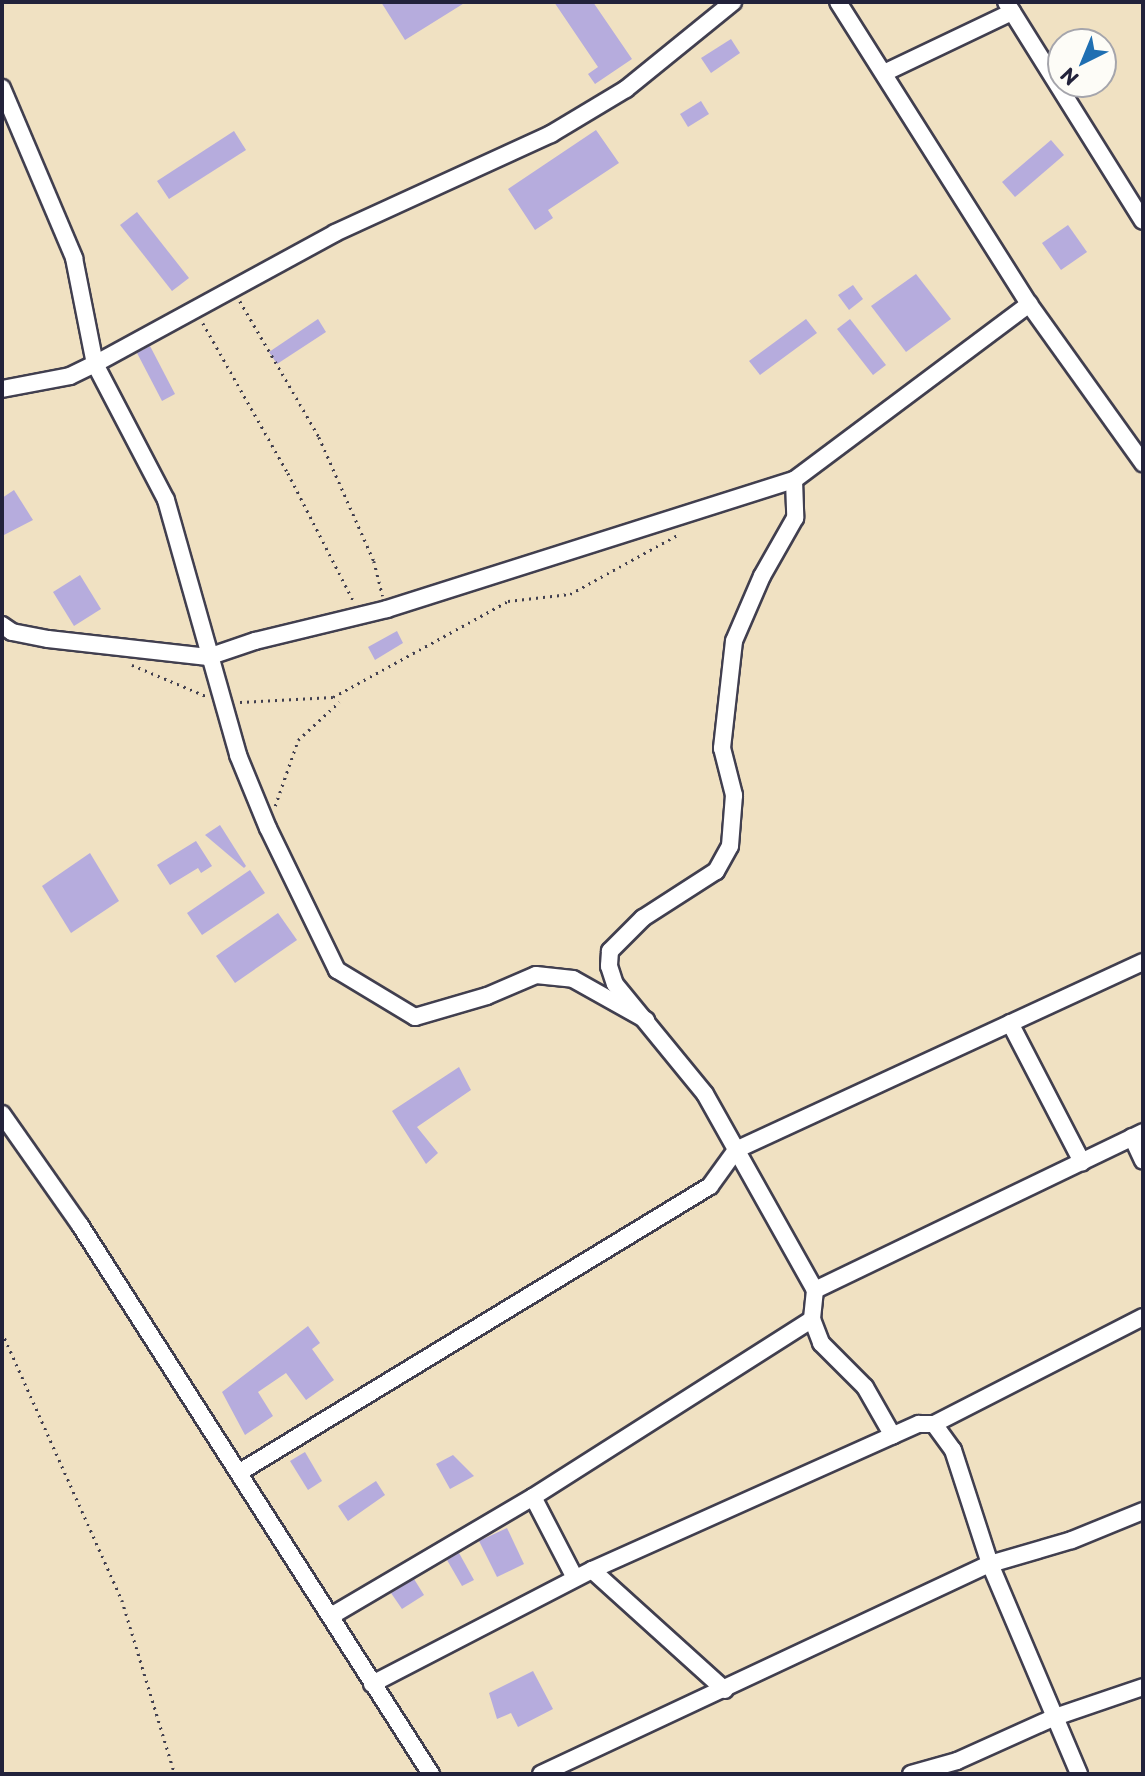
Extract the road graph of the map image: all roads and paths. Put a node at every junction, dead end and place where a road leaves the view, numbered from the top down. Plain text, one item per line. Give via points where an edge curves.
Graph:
1 (733, 2) edge
2 (838, 2) edge
3 (1009, 7) edge
4 (884, 73) junction
5 (2, 88) edge
6 (1143, 221) edge
7 (232, 288) junction
8 (1029, 304) junction
9 (195, 309) junction
10 (95, 364) junction
11 (2, 389) edge
12 (1143, 463) edge
13 (793, 480) junction
14 (679, 533) dead end
15 (387, 609) junction
16 (361, 615) junction
17 (2, 625) edge
18 (208, 657) junction
19 (127, 662) dead end
20 (222, 702) junction
21 (339, 702) dead end
22 (268, 828) junction
23 (1143, 962) edge
24 (646, 1020) junction
25 (1010, 1023) junction
26 (2, 1114) edge
27 (1138, 1135) edge
28 (736, 1150) junction
29 (1143, 1161) edge
30 (1082, 1162) junction
31 (816, 1290) junction
32 (1143, 1317) edge
33 (812, 1319) junction
34 (2, 1332) edge
35 (934, 1424) junction
36 (893, 1436) junction
37 (240, 1472) junction
38 (533, 1497) junction
39 (1143, 1511) edge
40 (990, 1564) junction
41 (592, 1570) junction
42 (575, 1578) junction
43 (331, 1616) junction
44 (372, 1684) junction
45 (1143, 1687) edge
46 (725, 1690) junction
47 (1055, 1717) junction
48 (175, 1774) edge
49 (430, 1774) edge
50 (541, 1774) edge
51 (911, 1774) edge
52 (1079, 1774) edge

1 - 7 street via 626,89 551,134 335,233
2 - 4 street
3 - 4 street
3 - 6 street
4 - 8 street
5 - 10 street via 74,258
7 - 9 street
7 - 15 path via 319,437 374,561
8 - 12 street
8 - 13 street
9 - 10 street
9 - 16 path via 288,473
10 - 11 street via 70,376
10 - 18 street via 166,500
13 - 15 street
13 - 24 street via 795,518 762,576 734,642 722,748 734,796 730,846 716,871 643,918 610,951 615,984
14 - 20 path via 570,594 508,601 333,697
15 - 16 street
16 - 18 street
17 - 18 street via 12,632 48,639
18 - 20 street
19 - 20 path via 157,679
20 - 22 street
21 - 22 path via 298,740
22 - 24 street via 337,970 415,1017 487,996 536,975 573,979
23 - 25 street
24 - 28 street via 705,1094
25 - 28 street
25 - 30 street
26 - 37 street via 80,1225
27 - 29 street
27 - 30 street
28 - 31 street
28 - 37 street via 709,1186
30 - 31 street
31 - 33 street
32 - 35 street
33 - 36 street via 821,1343 865,1387
33 - 38 street
34 - 48 path via 122,1600
35 - 36 street via 919,1424
35 - 40 street via 953,1450
36 - 41 street
37 - 43 street
38 - 42 street
38 - 43 street
39 - 40 street via 1072,1540
40 - 46 street via 805,1648
40 - 47 street
41 - 42 street
41 - 46 street
42 - 44 street
43 - 44 street
44 - 49 street
45 - 47 street
46 - 50 street
47 - 51 street via 995,1747
47 - 52 street

